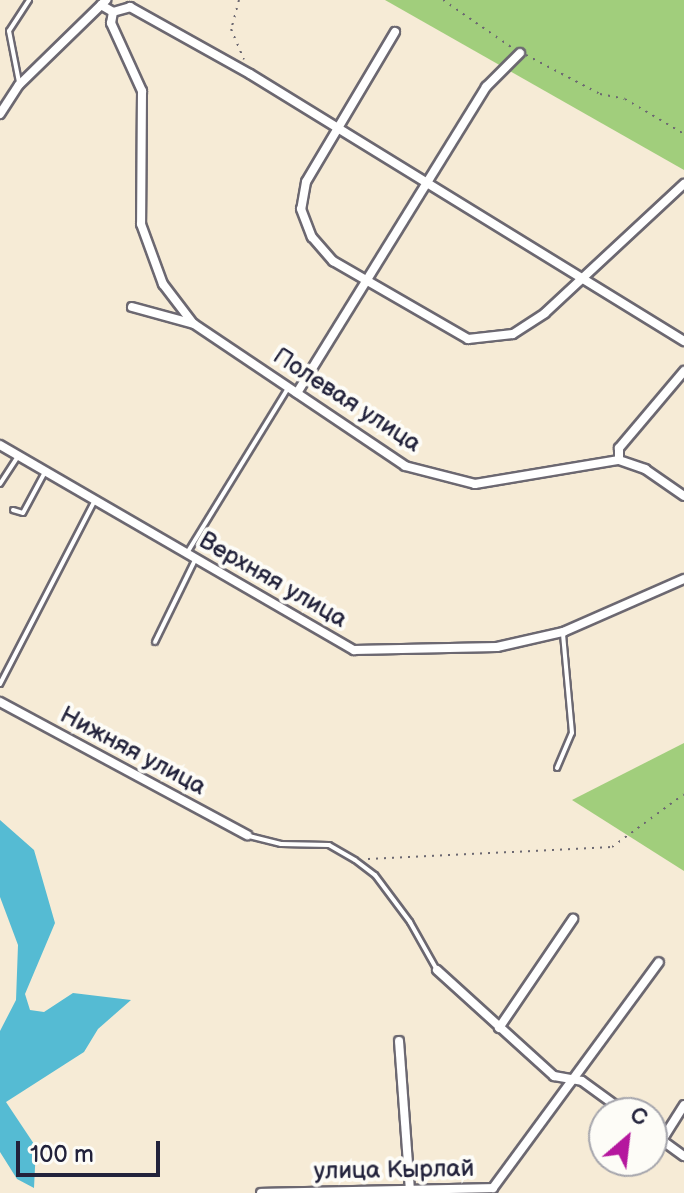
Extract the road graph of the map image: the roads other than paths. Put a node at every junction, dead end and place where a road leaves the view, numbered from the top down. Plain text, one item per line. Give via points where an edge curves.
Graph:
1 (29, 0) edge
2 (99, 4) edge
3 (113, 12) junction
4 (395, 32) dead end
5 (520, 53) road end
6 (19, 85) junction
7 (0, 114) edge
8 (335, 130) junction
9 (426, 179) junction
10 (684, 184) edge
11 (582, 279) junction
12 (363, 281) junction
13 (132, 307) dead end
14 (194, 324) junction
15 (684, 341) edge
16 (684, 371) edge
17 (288, 387) junction
18 (297, 393) junction
19 (0, 445) edge
20 (18, 455) junction
21 (619, 460) junction
22 (45, 471) junction
23 (0, 484) edge
24 (684, 496) edge
25 (95, 500) junction
26 (13, 510) dead end
27 (187, 553) junction
28 (196, 558) junction
29 (684, 579) edge
30 (563, 632) junction
31 (155, 642) dead end
32 (0, 684) edge
33 (0, 702) edge
34 (557, 768) dead end
35 (247, 835) joint
36 (573, 919) dead end
37 (659, 962) dead end
38 (437, 970) joint
39 (499, 1028) junction
40 (399, 1041) dead end
41 (570, 1083) junction
42 (604, 1097) edge
43 (684, 1105) edge
44 (668, 1130) edge
45 (410, 1191) edge
46 (261, 1193) edge

1 - 6 lane via 9,31
2 - 3 street
2 - 6 street
3 - 8 street via 130,7 250,74
3 - 14 street via 111,23 142,91 141,224 163,284
4 - 8 street
5 - 9 street via 486,87
6 - 7 street
8 - 9 street
8 - 12 street via 306,182 301,209 312,237 333,261
9 - 11 street
9 - 12 street
10 - 11 street
11 - 12 street via 545,313 513,334 489,341 468,339
11 - 15 street
12 - 18 street
13 - 14 street, Полевая улица
14 - 17 street, Полевая улица
16 - 21 street via 619,448
17 - 18 street, Полевая улица
17 - 27 lane
18 - 21 street, Полевая улица via 405,466 475,484
19 - 20 street, Верхняя улица
20 - 22 street, Верхняя улица
20 - 23 lane
21 - 24 street via 645,469
22 - 25 street, Верхняя улица
22 - 26 lane via 23,513
25 - 27 street, Верхняя улица
25 - 32 lane
27 - 28 street, Верхняя улица
28 - 30 street, Верхняя улица via 354,650 497,647
28 - 31 lane
29 - 30 street, Верхняя улица
30 - 34 lane via 572,733
33 - 35 street, Нижняя улица
35 - 38 lane via 281,844 329,845 355,860 375,875
36 - 39 street
37 - 41 street
38 - 39 street
39 - 41 street via 554,1076
40 - 45 street
41 - 42 street via 582,1081
41 - 45 street, улица Кырлай via 493,1188
43 - 44 street
45 - 46 street, улица Кырлай

